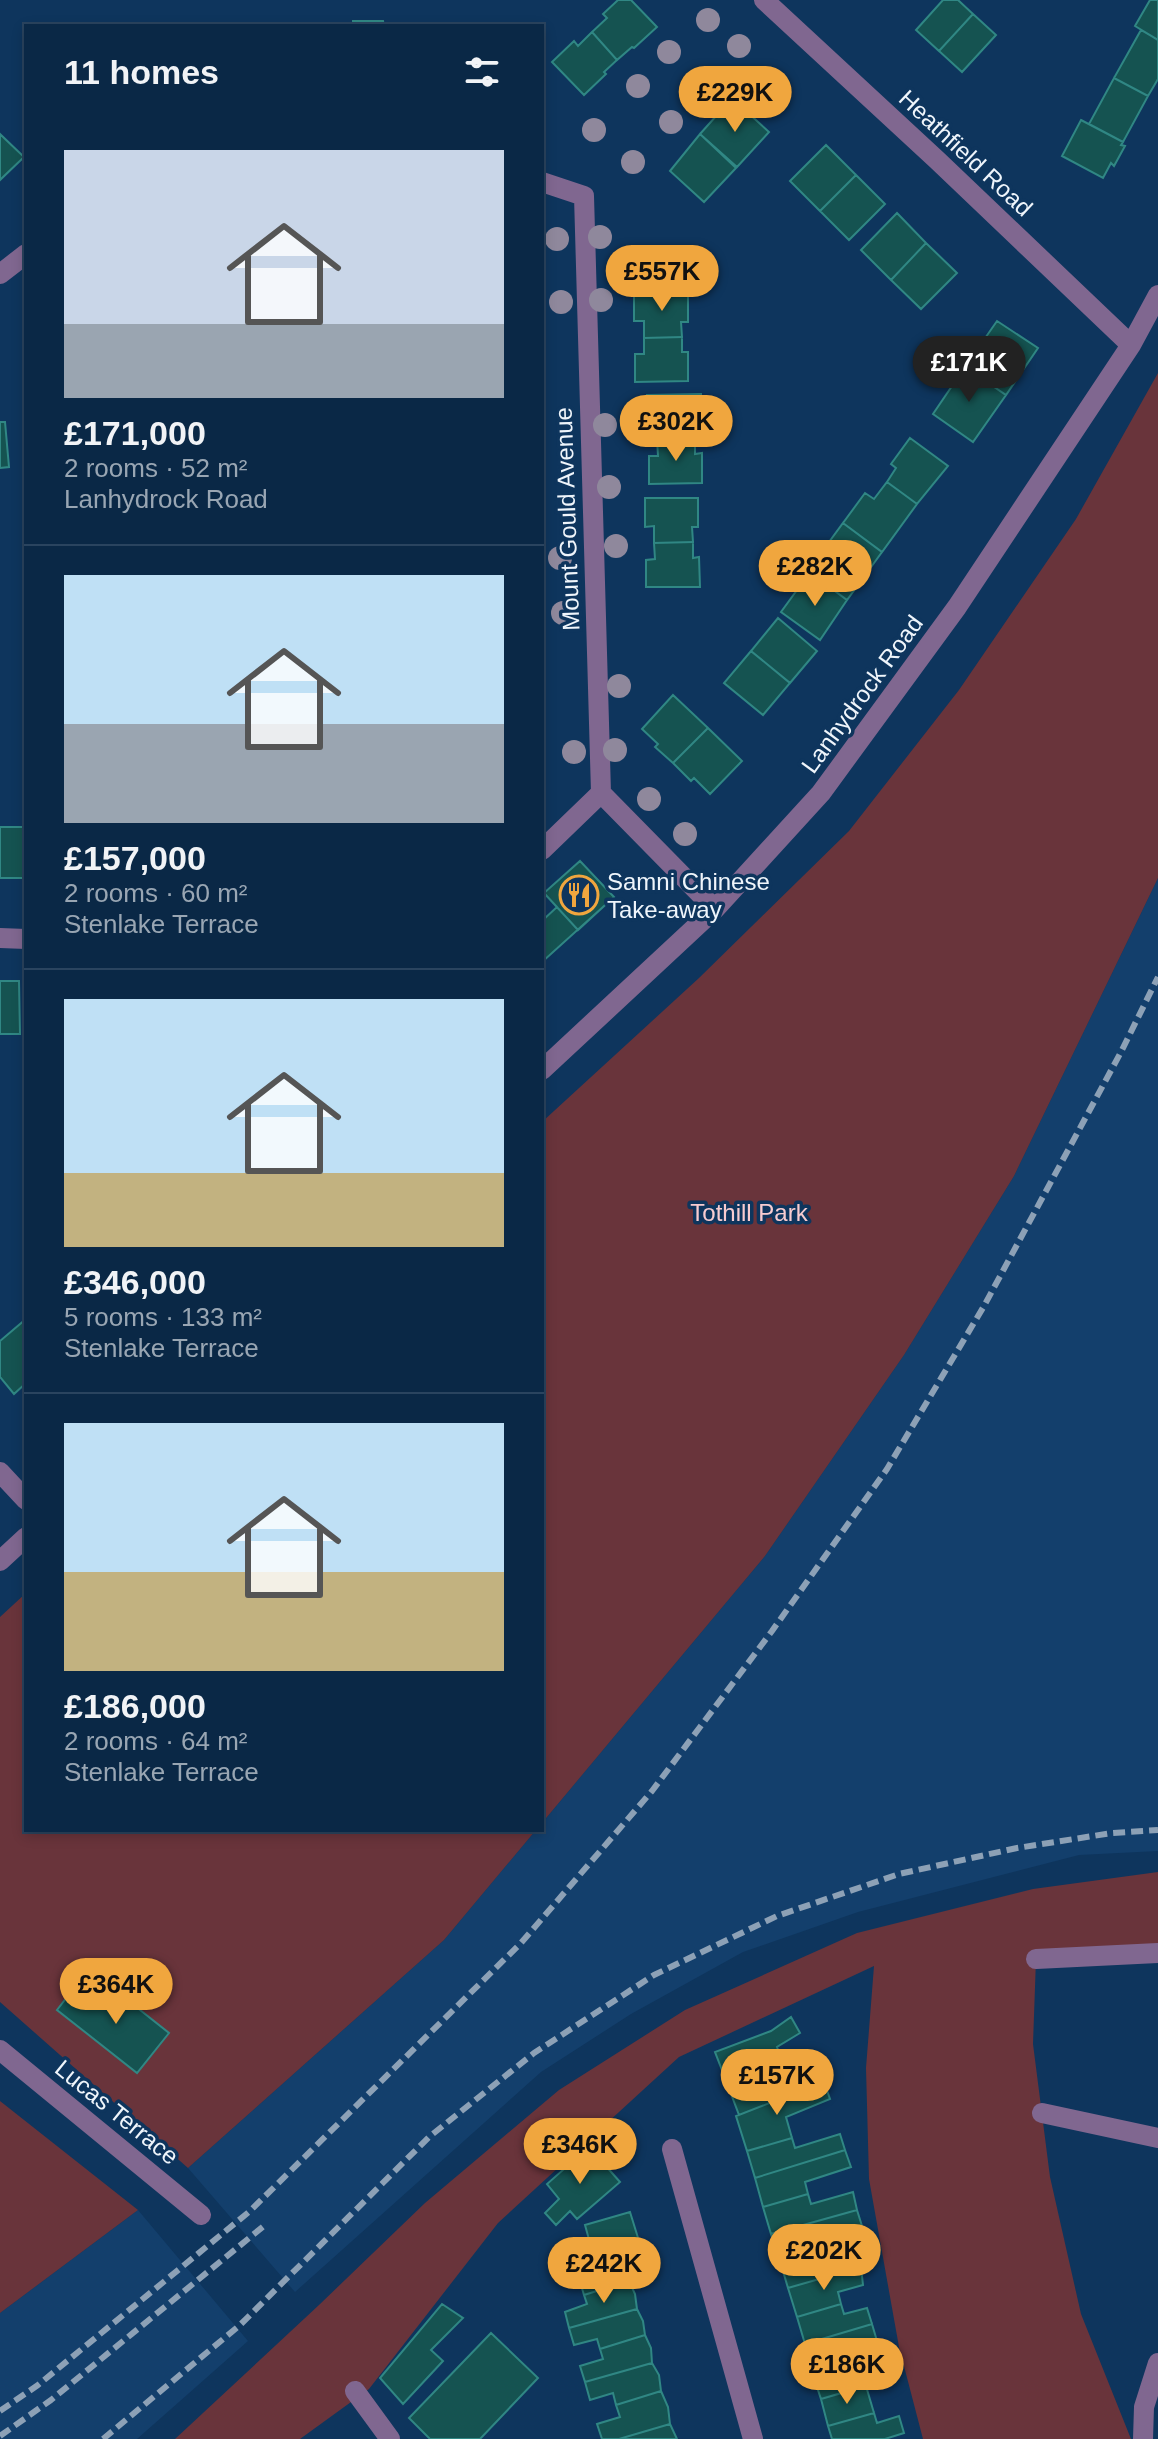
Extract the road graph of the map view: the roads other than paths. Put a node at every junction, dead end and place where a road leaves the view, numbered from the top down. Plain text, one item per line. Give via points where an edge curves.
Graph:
1 (764, 0) edge
2 (544, 183) edge
3 (24, 256) edge
4 (0, 274) edge
5 (1158, 295) edge
6 (1131, 345) junction
7 (601, 793) junction
8 (544, 848) edge
9 (715, 909) junction
10 (0, 938) edge
11 (24, 939) edge
12 (544, 1068) edge
13 (0, 1472) edge
14 (24, 1498) edge
15 (24, 1539) edge
16 (0, 1561) edge
17 (1158, 1953) edge
18 (1036, 1959) dead end
19 (0, 2050) edge
20 (1042, 2113) dead end
21 (1158, 2138) edge
22 (672, 2149) dead end
23 (201, 2215) dead end
24 (1158, 2363) edge
25 (355, 2391) dead end
26 (390, 2439) edge
27 (753, 2439) edge
28 (1143, 2439) edge

1 - 6 street, Heathfield Road
2 - 7 street, Mount Gould Avenue via 584,196
3 - 4 street
5 - 6 street, Lanhydrock Road
6 - 9 street, Lanhydrock Road via 957,607 821,793
7 - 8 street
7 - 9 street
9 - 12 street, Lanhydrock Road
10 - 11 street
13 - 14 street
15 - 16 street
17 - 18 street
19 - 23 street, Lucas Terrace
20 - 21 street
22 - 27 street
24 - 28 street via 1144,2407
25 - 26 street

